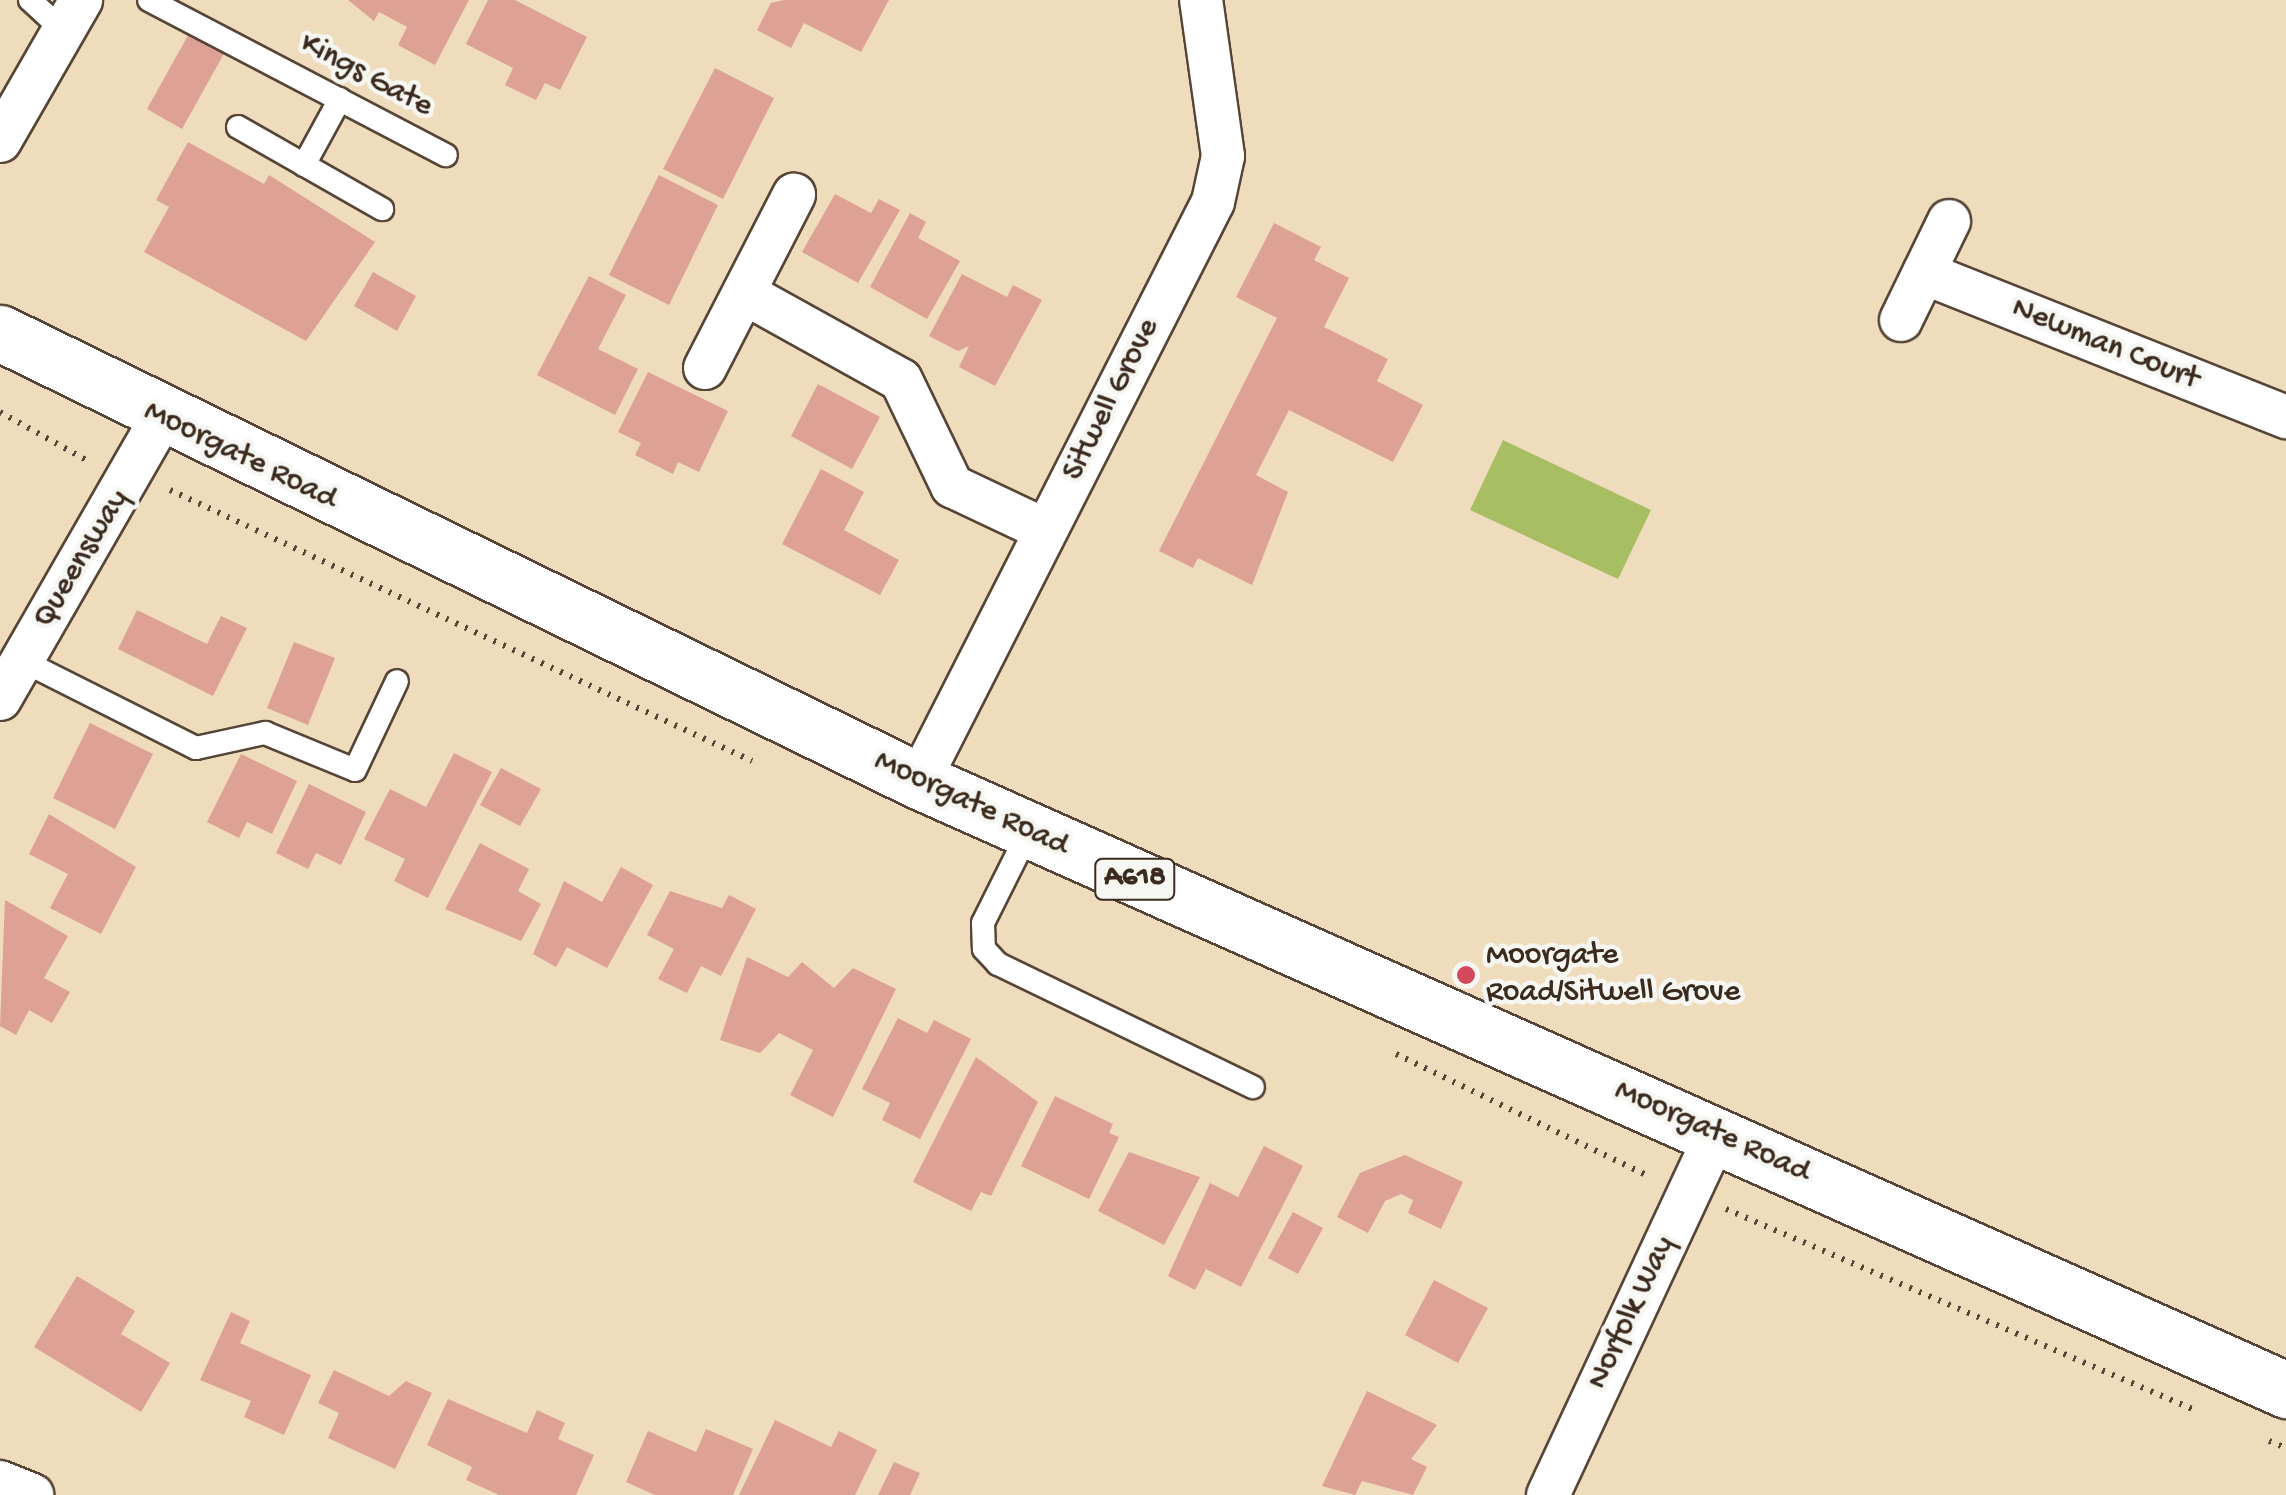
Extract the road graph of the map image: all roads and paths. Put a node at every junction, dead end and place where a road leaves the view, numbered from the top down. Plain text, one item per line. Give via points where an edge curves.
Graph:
1 (30, 0) edge
2 (150, 0) edge
3 (1202, 0) edge
4 (72, 16) edge
5 (340, 100) junction
6 (238, 127) dead end
7 (0, 141) edge
8 (446, 155) dead end
9 (304, 165) junction
10 (794, 195) dead end
11 (382, 209) dead end
12 (1949, 221) dead end
13 (1924, 273) junction
14 (744, 292) junction
15 (1901, 320) dead end
16 (0, 334) edge
17 (705, 368) dead end
18 (2286, 416) edge
19 (160, 419) junction
20 (1044, 530) junction
21 (22, 660) junction
22 (398, 681) dead end
23 (0, 699) edge
24 (919, 781) junction
25 (1029, 831) junction
26 (1253, 1087) dead end
27 (1717, 1132) junction
28 (2286, 1390) edge
29 (0, 1482) edge
30 (32, 1495) edge
31 (1548, 1495) edge

1 - 4 lane
2 - 5 lane, Kings Gate
3 - 20 street, Sitwell Grove via 1223,156 1213,202
4 - 7 street
5 - 8 lane, Kings Gate
5 - 9 lane
6 - 9 lane
9 - 11 lane
10 - 14 street
12 - 13 street
13 - 15 street
13 - 18 street, Newman Court
14 - 17 street
14 - 20 street via 902,380 952,486
16 - 19 main road, Moorgate Road / A618
19 - 21 street, Queensway
19 - 24 main road, Moorgate Road / A618
20 - 24 street, Sitwell Grove
21 - 22 lane via 196,748 265,733 355,770
21 - 23 street, Queensway
24 - 25 main road, Moorgate Road / A618
25 - 26 lane via 983,923 984,949 998,964
25 - 27 main road, Moorgate Road / A618
27 - 28 main road, Moorgate Road / A618
27 - 31 street, Norfolk Way
29 - 30 street

